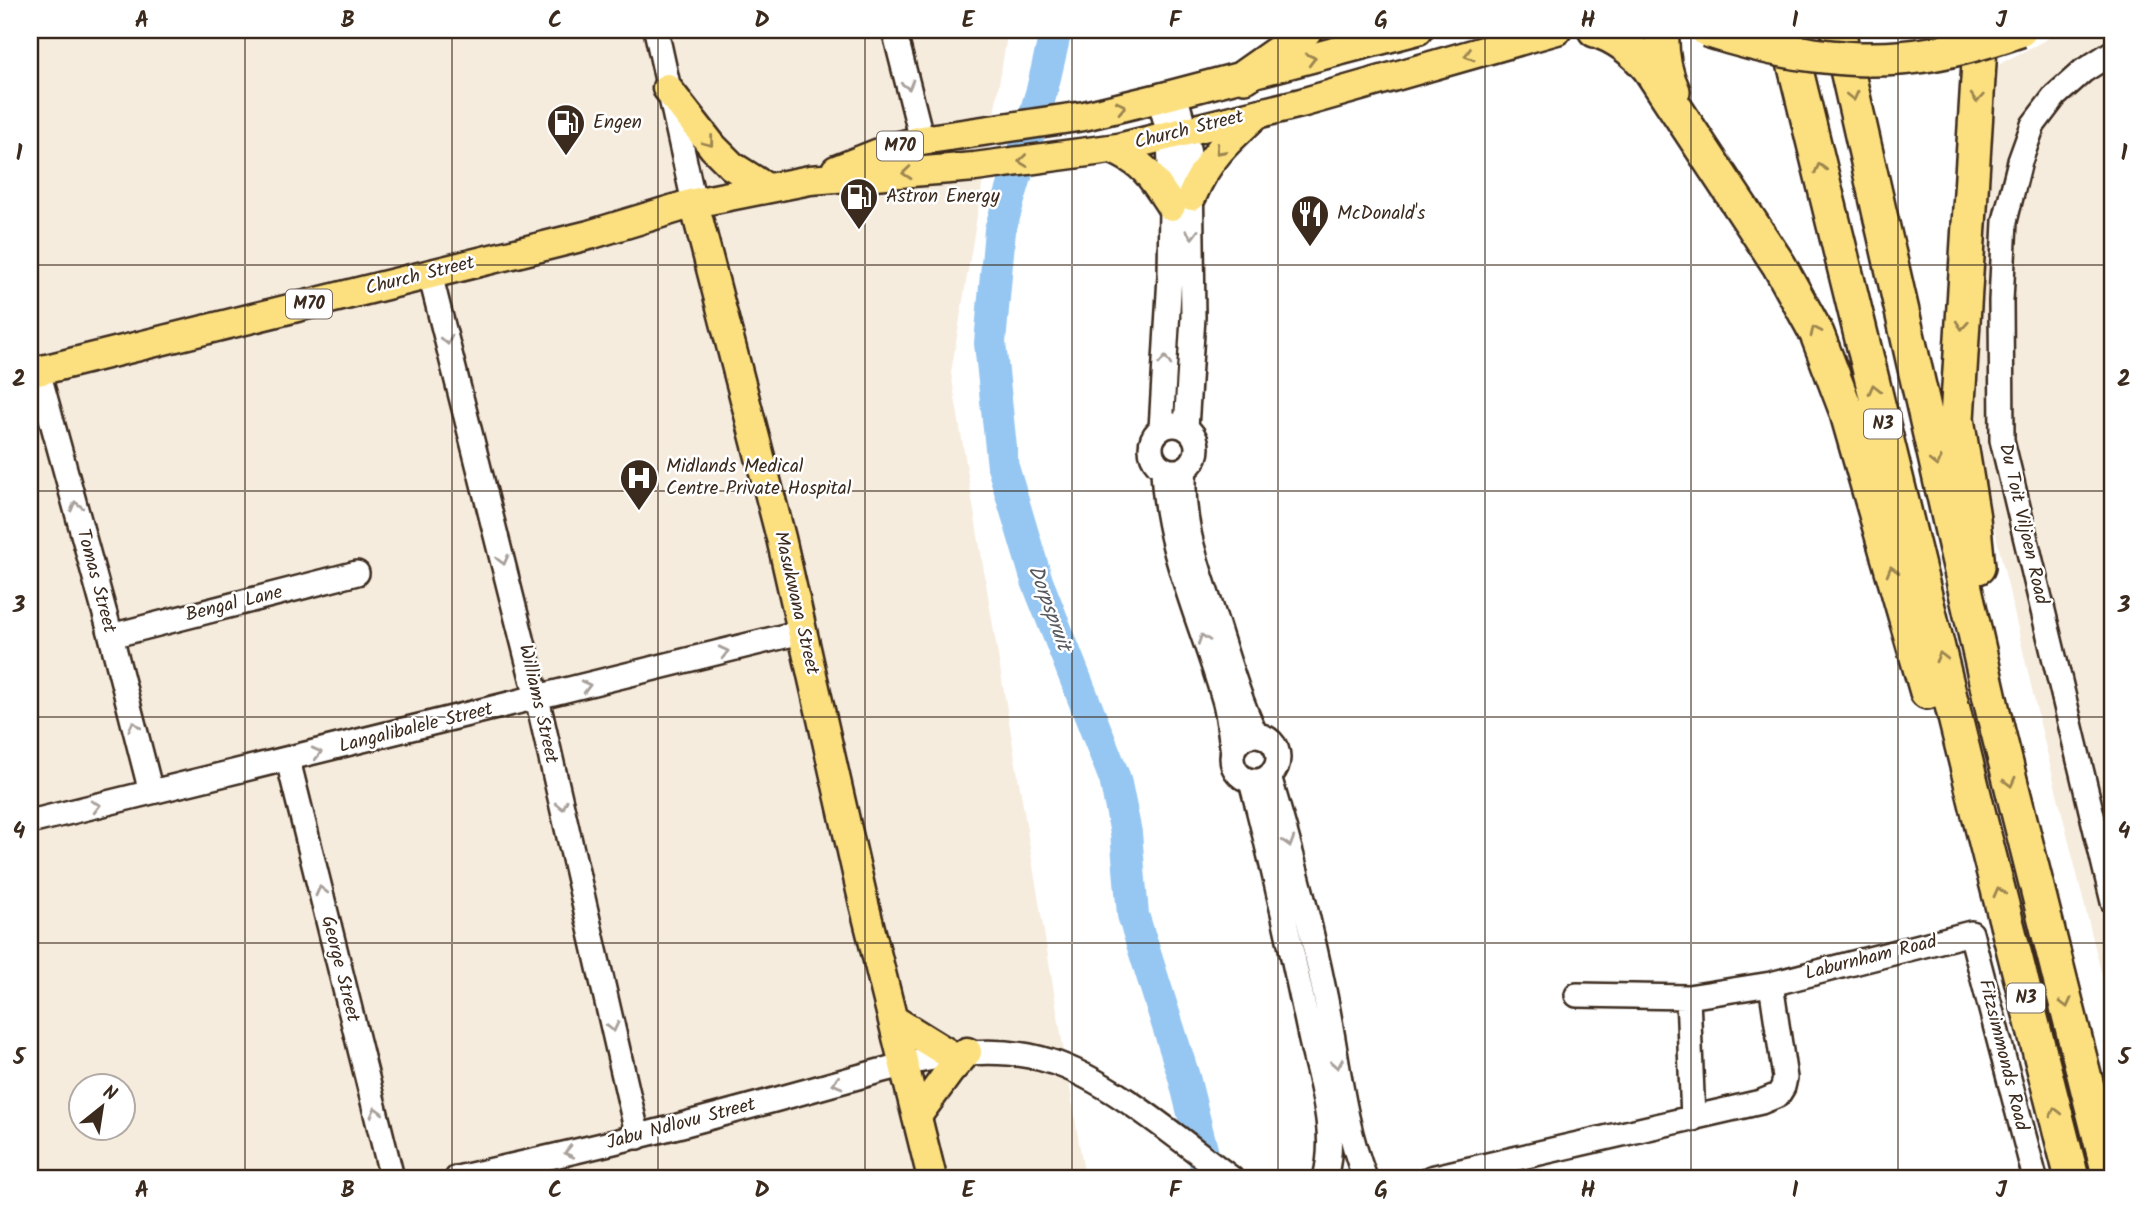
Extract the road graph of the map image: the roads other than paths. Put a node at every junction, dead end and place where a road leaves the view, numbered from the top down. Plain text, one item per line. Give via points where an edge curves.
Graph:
1 (656, 30) edge
2 (894, 30) edge
3 (1305, 30) edge
4 (1418, 30) edge
5 (1558, 30) edge
6 (1595, 30) edge
7 (1662, 30) edge
8 (1707, 30) edge
9 (1786, 30) edge
10 (1838, 30) edge
11 (1981, 30) edge
12 (2020, 30) edge
13 (2113, 52) edge
14 (1245, 76) junction
15 (667, 88) junction
16 (1167, 96) junction
17 (1259, 113) junction
18 (1177, 132) junction
19 (1690, 132) junction
20 (922, 140) junction
21 (1112, 149) junction
22 (810, 180) junction
23 (767, 188) junction
24 (1181, 201) junction
25 (694, 204) junction
26 (430, 274) junction
27 (34, 372) edge
28 (1186, 428) junction
29 (1161, 429) junction
30 (1174, 468) junction
31 (357, 573) dead end
32 (801, 632) junction
33 (111, 636) junction
34 (537, 698) junction
35 (1994, 716) junction
36 (1256, 735) junction
37 (1233, 752) junction
38 (288, 760) junction
39 (1260, 779) junction
40 (151, 792) junction
41 (1980, 819) junction
42 (30, 822) edge
43 (2113, 902) edge
44 (1971, 933) joint
45 (1771, 984) junction
46 (1577, 995) dead end
47 (1688, 997) junction
48 (894, 1020) junction
49 (958, 1053) junction
50 (903, 1065) junction
51 (918, 1116) junction
52 (1693, 1119) junction
53 (638, 1136) junction
54 (392, 1178) edge
55 (457, 1178) edge
56 (932, 1178) edge
57 (1231, 1178) edge
58 (1325, 1178) edge
59 (1337, 1178) edge
60 (1357, 1178) edge
61 (1365, 1178) edge
62 (1431, 1178) edge
63 (2035, 1178) edge
64 (2072, 1178) edge
65 (2110, 1178) edge

1 - 15 street, Masukwana Street
2 -> 20 street
3 - 14 highway
14 -> 4 main road, Church Street / M70
5 -> 17 main road, Church Street / M70
6 - 19 highway via 1638,55
7 - 19 highway via 1668,81
8 - 12 highway, bridge via 1807,54 1891,59 1931,54
41 -> 9 highway, N3
10 -> 35 highway, N3
11 -> 35 highway via 1956,418 1973,518
13 - 43 street, Du Toit Viljoen Road via 2055,96 2033,125 2020,161 2005,221 2001,391 2002,440
14 - 16 main road, Church Street / M70
15 -> 23 main road via 713,147 732,166
15 - 25 street, Masukwana Street
16 - 18 street
20 -> 16 main road, Church Street / M70 via 1084,116
17 - 18 main road, Church Street / M70
17 -> 24 main road via 1212,157
18 - 21 main road, Church Street / M70
18 - 24 street
41 -> 19 highway via 1939,734 1846,410 1817,334 1779,265
20 - 22 main road, Church Street / M70
21 -> 22 main road, Church Street / M70 via 975,167
21 - 24 main road via 1144,167
22 - 23 main road, Church Street / M70
23 - 25 main road, Church Street / M70
24 -> 28 street via 1194,317
29 -> 24 street
25 - 26 main road, Church Street / M70
25 - 32 main road, Masukwana Street
26 - 27 main road, Church Street / M70
26 -> 34 street, Williams Street
33 -> 27 street, Tomas Street
28 - 29 street via 1173,425
28 - 30 street via 1195,438 1194,460
29 - 30 street via 1151,449 1157,463
30 - 36 street via 1193,552
37 -> 30 street via 1225,704 1168,519 1163,490
31 - 33 street, Bengal Lane
34 -> 32 street, Langalibalele Street
32 - 48 main road, Masukwana Street
40 -> 33 street, Tomas Street
38 -> 34 street, Langalibalele Street
34 -> 53 street, Williams Street
35 -> 65 highway, N3
36 - 37 street via 1241,740
36 - 39 street via 1270,740 1278,752 1277,765
37 - 39 street via 1234,767 1244,778
38 - 40 street, Langalibalele Street
54 -> 38 street, George Street
39 - 58 street via 1331,1139
39 -> 61 street via 1293,855 1326,997 1347,1123
42 -> 40 street, Langalibalele Street
64 -> 41 highway, N3
44 - 45 street, Laburnham Road
44 - 63 street, Fitzsimmonds Road
45 - 47 street, Laburnham Road
45 - 52 street via 1783,1087 1772,1099
46 - 47 street, Laburnham Road
47 - 52 street
48 - 49 main road
48 - 50 main road, Masukwana Street
49 - 50 street, Jabu Ndlovu Street
49 - 51 main road
49 - 57 street, Jabu Ndlovu Street via 1013,1053 1050,1061 1085,1076
50 - 51 main road, Masukwana Street
50 -> 53 street, Jabu Ndlovu Street
51 - 56 main road, Masukwana Street
52 - 62 street
53 -> 55 street, Jabu Ndlovu Street
59 - 60 street

